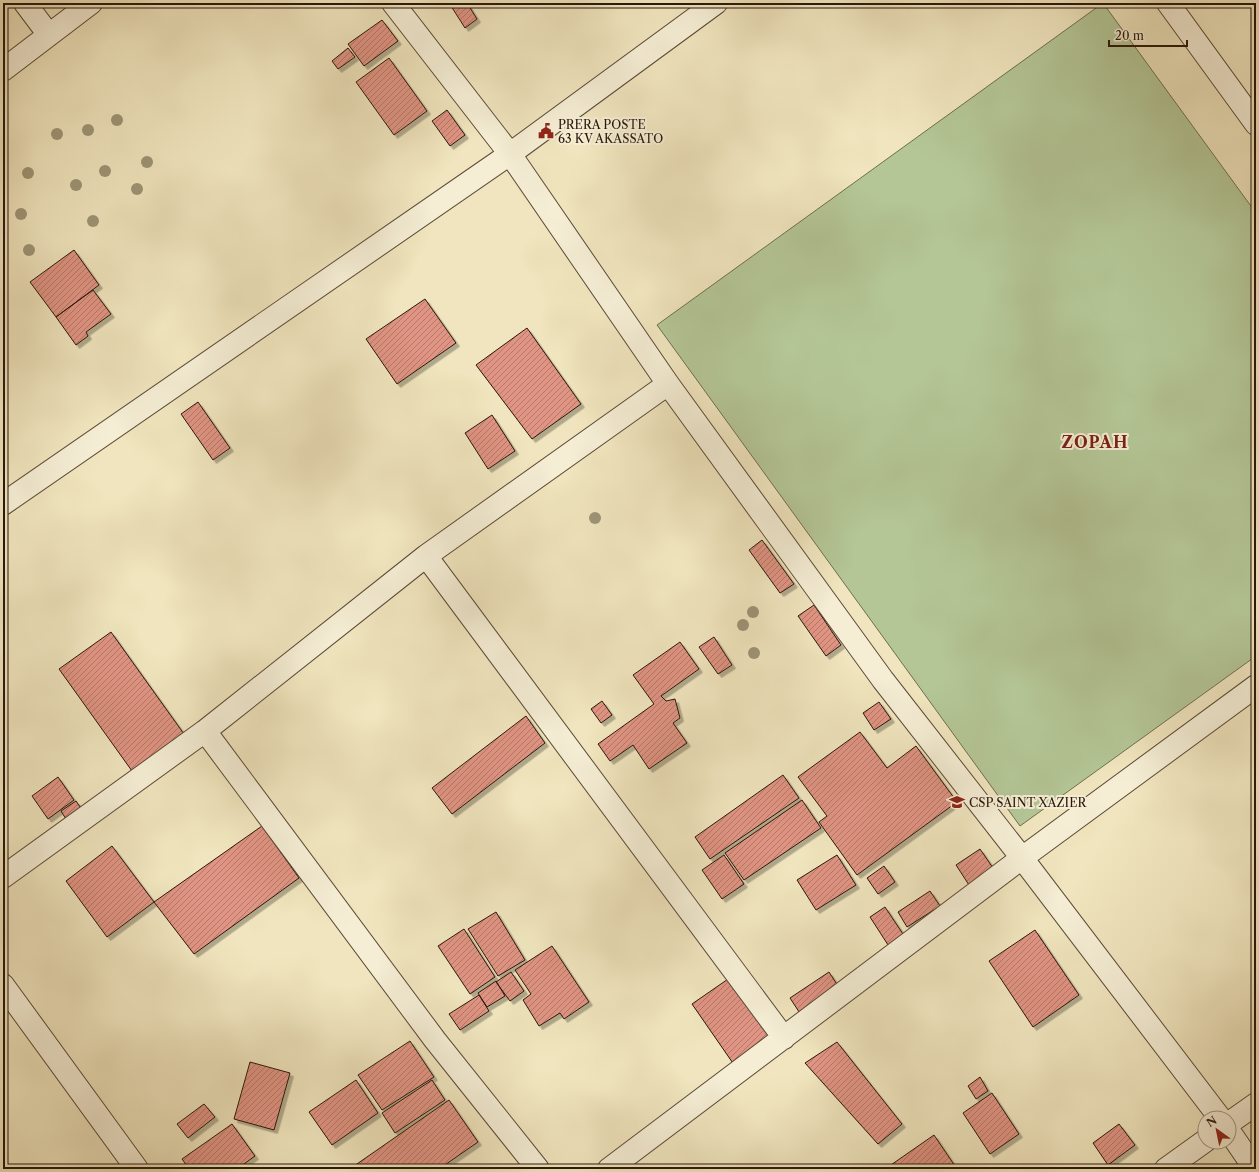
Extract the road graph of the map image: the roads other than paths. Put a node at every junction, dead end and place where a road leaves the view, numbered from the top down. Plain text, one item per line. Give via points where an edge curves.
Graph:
1 (26, 3) edge
2 (90, 3) edge
3 (393, 3) edge
4 (716, 3) edge
5 (1168, 3) edge
6 (48, 35) junction
7 (3, 70) edge
8 (1256, 124) edge
9 (510, 154) junction
10 (668, 384) junction
11 (6, 497) edge
12 (426, 556) junction
13 (1256, 686) edge
14 (205, 731) junction
15 (1022, 858) junction
16 (3, 877) edge
17 (3, 985) edge
18 (784, 1038) junction
19 (1256, 1104) edge
20 (1214, 1110) edge
21 (1237, 1117) edge
22 (1237, 1142) edge
23 (1197, 1147) edge
24 (137, 1169) edge
25 (538, 1169) edge
26 (609, 1169) edge
27 (1166, 1169) edge
28 (1256, 1169) edge

1 - 6 street
2 - 6 street
3 - 9 street
4 - 9 street
5 - 8 street
6 - 7 street
9 - 10 street
9 - 11 street
10 - 12 street
10 - 15 street via 883,680
12 - 14 street
12 - 18 street
13 - 15 street
14 - 16 street
14 - 25 street via 436,1040
15 - 18 street
15 - 20 street
17 - 24 street
18 - 26 street
19 - 21 street
22 - 28 street
23 - 27 street

